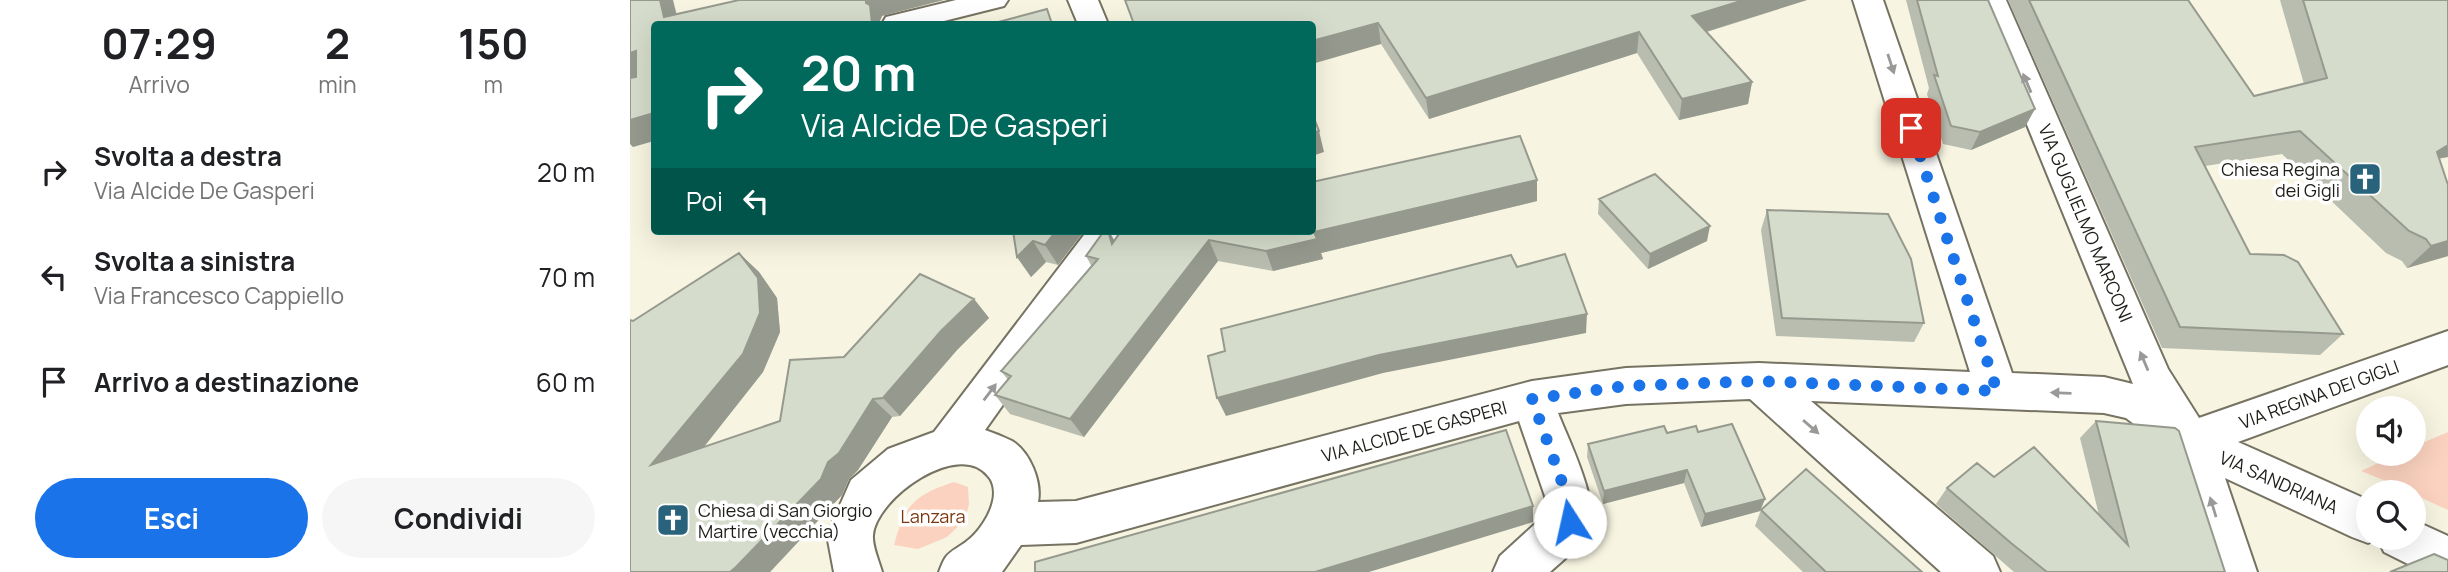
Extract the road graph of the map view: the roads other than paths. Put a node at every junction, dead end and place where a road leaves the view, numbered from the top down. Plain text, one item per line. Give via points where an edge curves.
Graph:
1 (993, 0) edge
2 (1083, 0) edge
3 (1868, 0) edge
4 (1991, 0) edge
5 (909, 21) edge
6 (1092, 21) edge
7 (1105, 235) edge
8 (2448, 348) edge
9 (1759, 381) junction
10 (1997, 391) junction
11 (1532, 399) junction
12 (2189, 441) junction
13 (949, 446) junction
14 (2356, 517) edge
15 (1009, 524) junction
16 (2426, 549) edge
17 (2448, 560) edge
18 (857, 572) edge
19 (963, 572) edge
20 (1517, 572) edge
21 (1976, 572) edge
22 (2233, 572) edge

1 - 5 street
2 - 6 street
3 -> 10 street
12 -> 4 street, VIA GUGLIELMO MARCONI via 2151,378
13 -> 7 street
8 - 12 street, VIA REGINA DEI GIGLI
9 - 10 street, VIA ALCIDE DE GASPERI
9 - 11 street, VIA ALCIDE DE GASPERI via 1626,386
9 -> 21 street
12 -> 10 street, VIA ALCIDE DE GASPERI via 2138,403 2104,395
11 - 15 street, VIA ALCIDE DE GASPERI via 1076,522
11 - 20 street via 1567,496 1570,522
12 - 14 street, VIA SANDRIANA
22 -> 12 street, VIA GUGLIELMO MARCONI
13 - 15 street via 976,446 999,456 1013,473 1017,497
13 - 18 street via 904,463 867,495 850,535
15 - 19 street via 987,555
16 - 17 street

